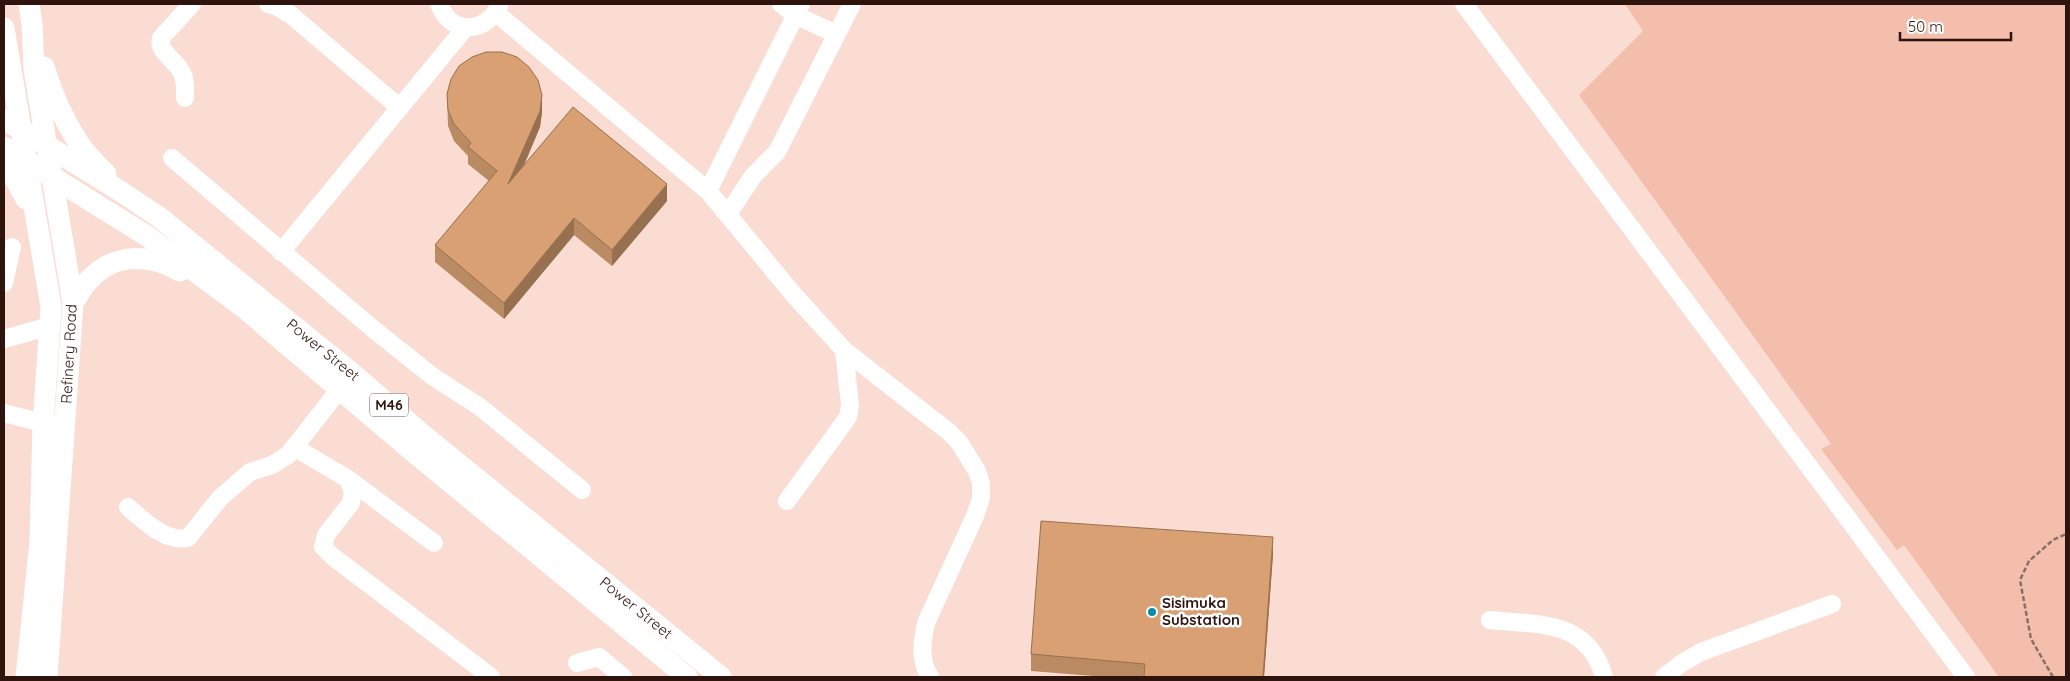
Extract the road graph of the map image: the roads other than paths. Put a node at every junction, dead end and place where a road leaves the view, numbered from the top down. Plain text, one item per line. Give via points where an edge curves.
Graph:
1 (192, 4) edge
2 (268, 4) edge
3 (439, 4) edge
4 (781, 4) edge
5 (852, 4) edge
6 (1464, 4) edge
7 (498, 8) edge
8 (798, 9) edge
9 (31, 14) edge
10 (466, 27) junction
11 (4, 28) edge
12 (836, 34) junction
13 (185, 98) dead end
14 (400, 108) junction
15 (4, 119) edge
16 (22, 131) junction
17 (4, 147) edge
18 (47, 147) junction
19 (172, 158) dead end
20 (4, 159) edge
21 (27, 161) junction
22 (52, 176) junction
23 (120, 190) junction
24 (708, 191) junction
25 (728, 214) junction
26 (37, 222) junction
27 (12, 247) dead end
28 (281, 252) junction
29 (4, 283) edge
30 (73, 302) junction
31 (243, 307) junction
32 (50, 326) junction
33 (4, 339) edge
34 (844, 350) junction
35 (346, 381) junction
36 (4, 413) edge
37 (43, 424) junction
38 (64, 428) junction
39 (294, 447) junction
40 (348, 479) junction
41 (582, 490) dead end
42 (787, 501) dead end
43 (128, 507) dead end
44 (434, 543) dead end
45 (567, 566) junction
46 (1832, 604) dead end
47 (1490, 620) dead end
48 (39, 642) junction
49 (577, 663) dead end
50 (26, 677) edge
51 (47, 677) edge
52 (491, 677) edge
53 (623, 677) edge
54 (687, 677) edge
55 (721, 677) edge
56 (930, 677) edge
57 (1604, 677) edge
58 (1664, 677) edge
59 (1966, 677) edge

1 - 13 street via 160,42 181,70
2 - 14 street via 291,15
3 - 10 street via 448,18
4 - 8 street
5 - 12 street
6 - 59 street
7 - 10 street via 483,24
7 - 24 street
8 - 12 street
8 - 24 street
9 - 18 main road, Refinery Road via 34,69
9 - 23 main road via 50,85 61,110 81,146
10 - 14 street
11 - 16 main road, Refinery Road
12 - 25 street via 777,152 753,176
14 - 28 street
15 - 16 main road, Power Street / M46
16 - 18 main road, Power Street / M46
16 - 21 main road, Refinery Road
17 - 21 main road, Power Street / M46
18 - 22 main road, Refinery Road
18 - 23 main road, Power Street / M46
19 - 28 street
20 - 26 main road
21 - 22 main road, Power Street / M46
21 - 26 main road, Refinery Road
22 - 30 main road, Refinery Road
22 - 31 main road, Power Street / M46 via 148,236
23 - 35 main road, Power Street / M46 via 159,217
24 - 25 street
25 - 34 street
26 - 32 main road, Refinery Road via 52,307
27 - 29 street
28 - 41 street via 432,376 480,407
30 - 31 main road via 90,279 100,272 112,264 138,257 165,263
30 - 38 main road, Refinery Road
31 - 35 main road, Power Street / M46
32 - 33 street
32 - 37 main road, Refinery Road
34 - 42 street via 850,405 848,417
34 - 56 street via 949,432 969,456 981,483 981,498 975,516 926,623 922,657
35 - 39 street
35 - 45 main road, Power Street / M46
36 - 37 street
37 - 38 street
37 - 48 main road, Refinery Road
38 - 48 main road, Refinery Road
39 - 40 street
39 - 43 street via 272,465 250,472 220,498 188,538 171,538
40 - 44 street
40 - 52 street via 353,492 351,503 326,535 323,547
45 - 54 main road, Power Street / M46
45 - 55 main road, Power Street / M46
46 - 58 street via 1701,652
47 - 57 street via 1556,627 1576,635 1592,652
48 - 50 main road, Refinery Road
48 - 51 main road, Refinery Road
49 - 53 street via 599,657

